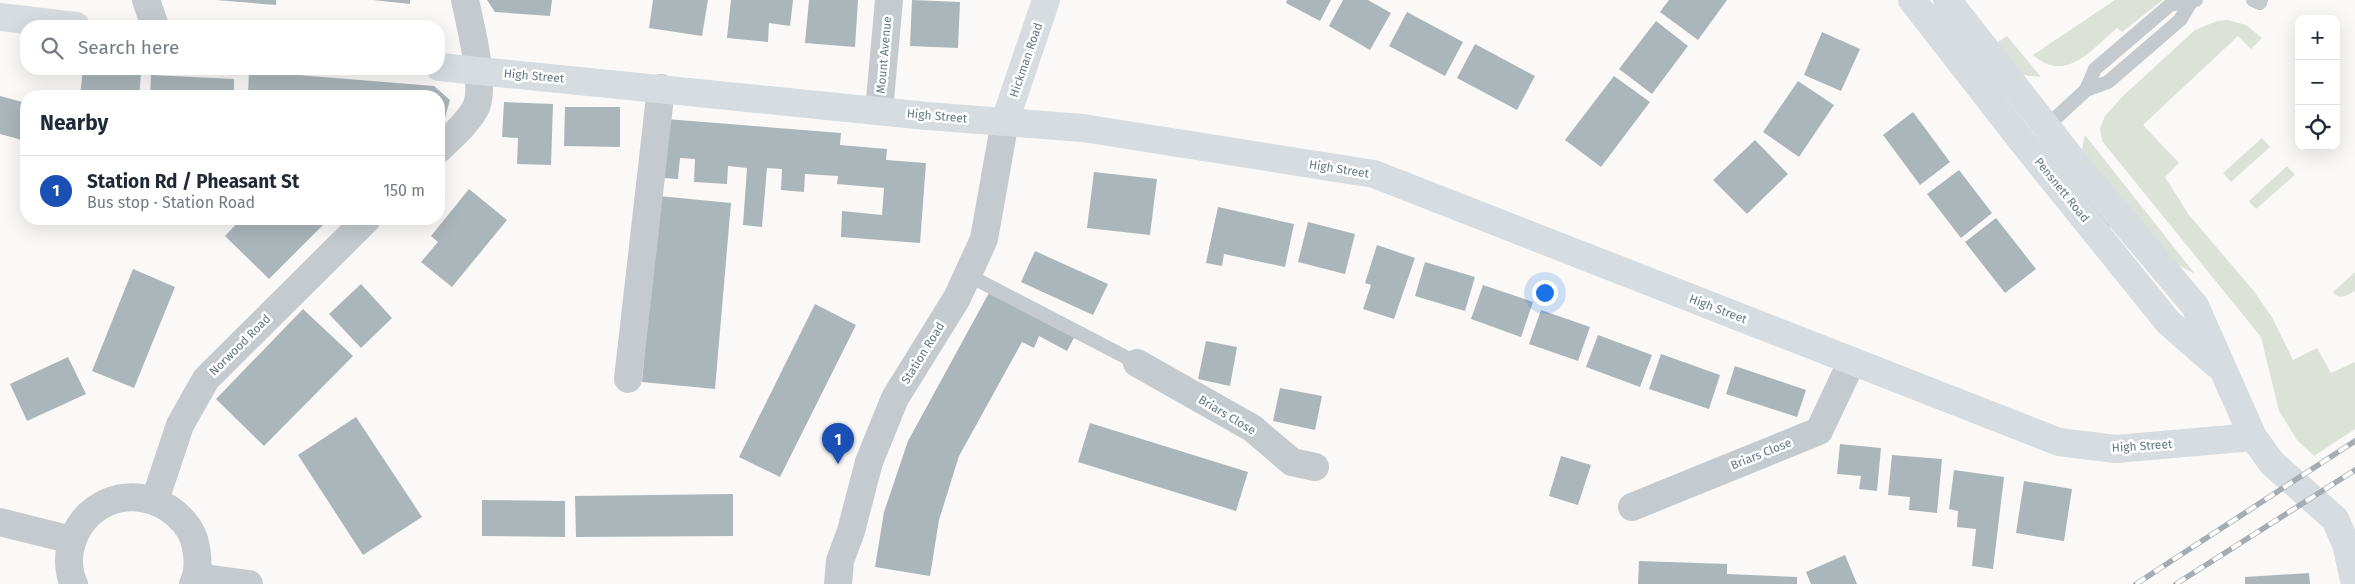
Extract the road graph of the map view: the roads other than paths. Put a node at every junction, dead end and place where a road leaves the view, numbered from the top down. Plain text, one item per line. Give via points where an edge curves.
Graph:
1 (146, 0) edge
2 (465, 0) edge
3 (889, 0) edge
4 (1046, 0) edge
5 (1912, 0) edge
6 (1947, 0) edge
7 (2253, 0) edge
8 (2261, 0) edge
9 (2194, 1) edge
10 (0, 17) edge
11 (25, 20) edge
12 (153, 20) edge
13 (445, 67) edge
14 (479, 71) junction
15 (1980, 87) junction
16 (661, 88) junction
17 (879, 111) junction
18 (1005, 121) junction
19 (2047, 126) junction
20 (445, 143) edge
21 (361, 225) edge
22 (2103, 242) junction
23 (968, 275) junction
24 (1852, 361) junction
25 (1137, 363) joint
26 (2223, 370) junction
27 (628, 379) dead end
28 (2253, 437) junction
29 (1315, 467) dead end
30 (155, 500) junction
31 (1632, 507) dead end
32 (0, 522) edge
33 (72, 540) junction
34 (2350, 543) edge
35 (195, 580) edge
36 (74, 584) edge
37 (249, 584) edge
38 (838, 584) edge
39 (2355, 584) edge

1 - 12 street
2 - 14 street
3 - 17 street, Mount Avenue
4 - 18 main road, Hickman Road
5 - 15 main road, Pensnett Road
6 - 19 main road, Pensnett Road
7 - 8 lane via 2260,3
9 - 19 lane via 2170,5 2095,69 2086,90
10 - 11 main road
13 - 14 main road, High Street
14 - 16 main road, High Street
14 - 20 street via 476,108
15 - 19 lane via 2008,103 2031,127
15 - 22 main road, Pensnett Road
16 - 17 main road, High Street
16 - 27 street
17 - 18 main road, High Street
18 - 23 street, Station Road via 984,238
18 - 24 main road, High Street via 1083,128 1374,174
19 - 22 lane via 2043,139 2102,217
19 - 26 main road, Pensnett Road via 2195,306
21 - 30 street, Norwood Road via 206,379 180,425
22 - 26 main road, Pensnett Road via 2168,322
23 - 25 lane
23 - 38 street, Station Road via 895,398 869,462 840,561
24 - 28 main road, High Street via 2059,442 2116,449
24 - 31 street, Briars Close via 1819,431
25 - 29 street, Briars Close via 1252,428 1292,462
26 - 28 main road, Pensnett Road
28 - 34 main road, Pensnett Road via 2272,463 2335,519
30 - 33 street via 126,496 108,502 88,515
30 - 35 street via 180,515 191,531 198,552
32 - 33 street
33 - 36 street via 69,559
34 - 39 main road
35 - 37 street

